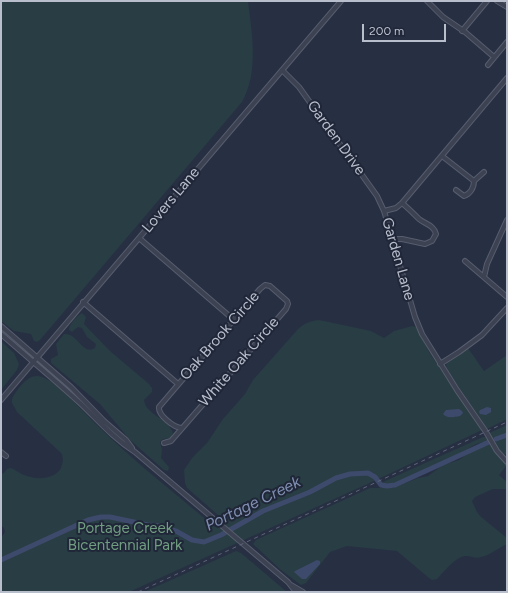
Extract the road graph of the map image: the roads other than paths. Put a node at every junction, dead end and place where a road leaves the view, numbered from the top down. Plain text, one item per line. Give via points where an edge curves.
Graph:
1 (341, 1) edge
2 (429, 1) edge
3 (487, 1) edge
4 (497, 1) edge
5 (507, 7) edge
6 (462, 31) junction
7 (507, 42) edge
8 (494, 57) junction
9 (488, 64) dead end
10 (282, 70) junction
11 (507, 78) edge
12 (442, 156) junction
13 (484, 172) dead end
14 (474, 181) junction
15 (456, 190) dead end
16 (402, 203) junction
17 (384, 211) junction
18 (507, 220) edge
19 (139, 238) junction
20 (392, 239) junction
21 (466, 261) dead end
22 (484, 276) junction
23 (262, 287) joint
24 (507, 297) edge
25 (83, 302) junction
26 (507, 308) edge
27 (234, 320) junction
28 (1, 326) edge
29 (1, 334) edge
30 (37, 357) junction
31 (33, 362) junction
32 (440, 364) junction
33 (178, 384) junction
34 (1, 400) edge
35 (182, 428) junction
36 (164, 443) dead end
37 (1, 452) edge
38 (135, 452) junction
39 (6, 456) dead end
40 (507, 462) edge
41 (288, 582) junction
42 (296, 592) edge
43 (303, 592) edge

1 - 10 street, Lovers Lane
2 - 6 street via 443,17
3 - 6 street
4 - 5 street
6 - 8 street
7 - 8 street
8 - 9 street
10 - 17 street, Garden Drive via 299,87 368,182
10 - 19 street, Lovers Lane
11 - 12 street, Garden Lane
12 - 14 street
12 - 16 street, Garden Lane
13 - 14 street
14 - 15 street via 473,188 466,196
16 - 17 street, Garden Lane via 396,208
16 - 20 street via 435,230 436,234 432,241 425,244
17 - 20 street, Garden Lane
18 - 22 street
19 - 25 street, Lovers Lane
19 - 27 street
20 - 32 street, Garden Lane via 417,322
21 - 22 street
22 - 24 street
23 - 27 street, Oak Brook Circle
23 - 35 street, White Oak Circle via 270,286 286,299 287,307
25 - 30 street, Lovers Lane
25 - 33 street
26 - 32 street via 482,335
27 - 33 street, Oak Brook Circle
28 - 30 street
29 - 31 street
30 - 31 street, Lovers Lane
30 - 38 street via 78,393
31 - 34 street, Lovers Lane
31 - 38 street via 80,403 106,430
32 - 40 street, Garden Lane via 496,451
33 - 35 street, Oak Brook Circle via 158,410 174,426
35 - 36 street, White Oak Circle via 171,441
37 - 39 street
38 - 41 street
41 - 42 street
41 - 43 street

